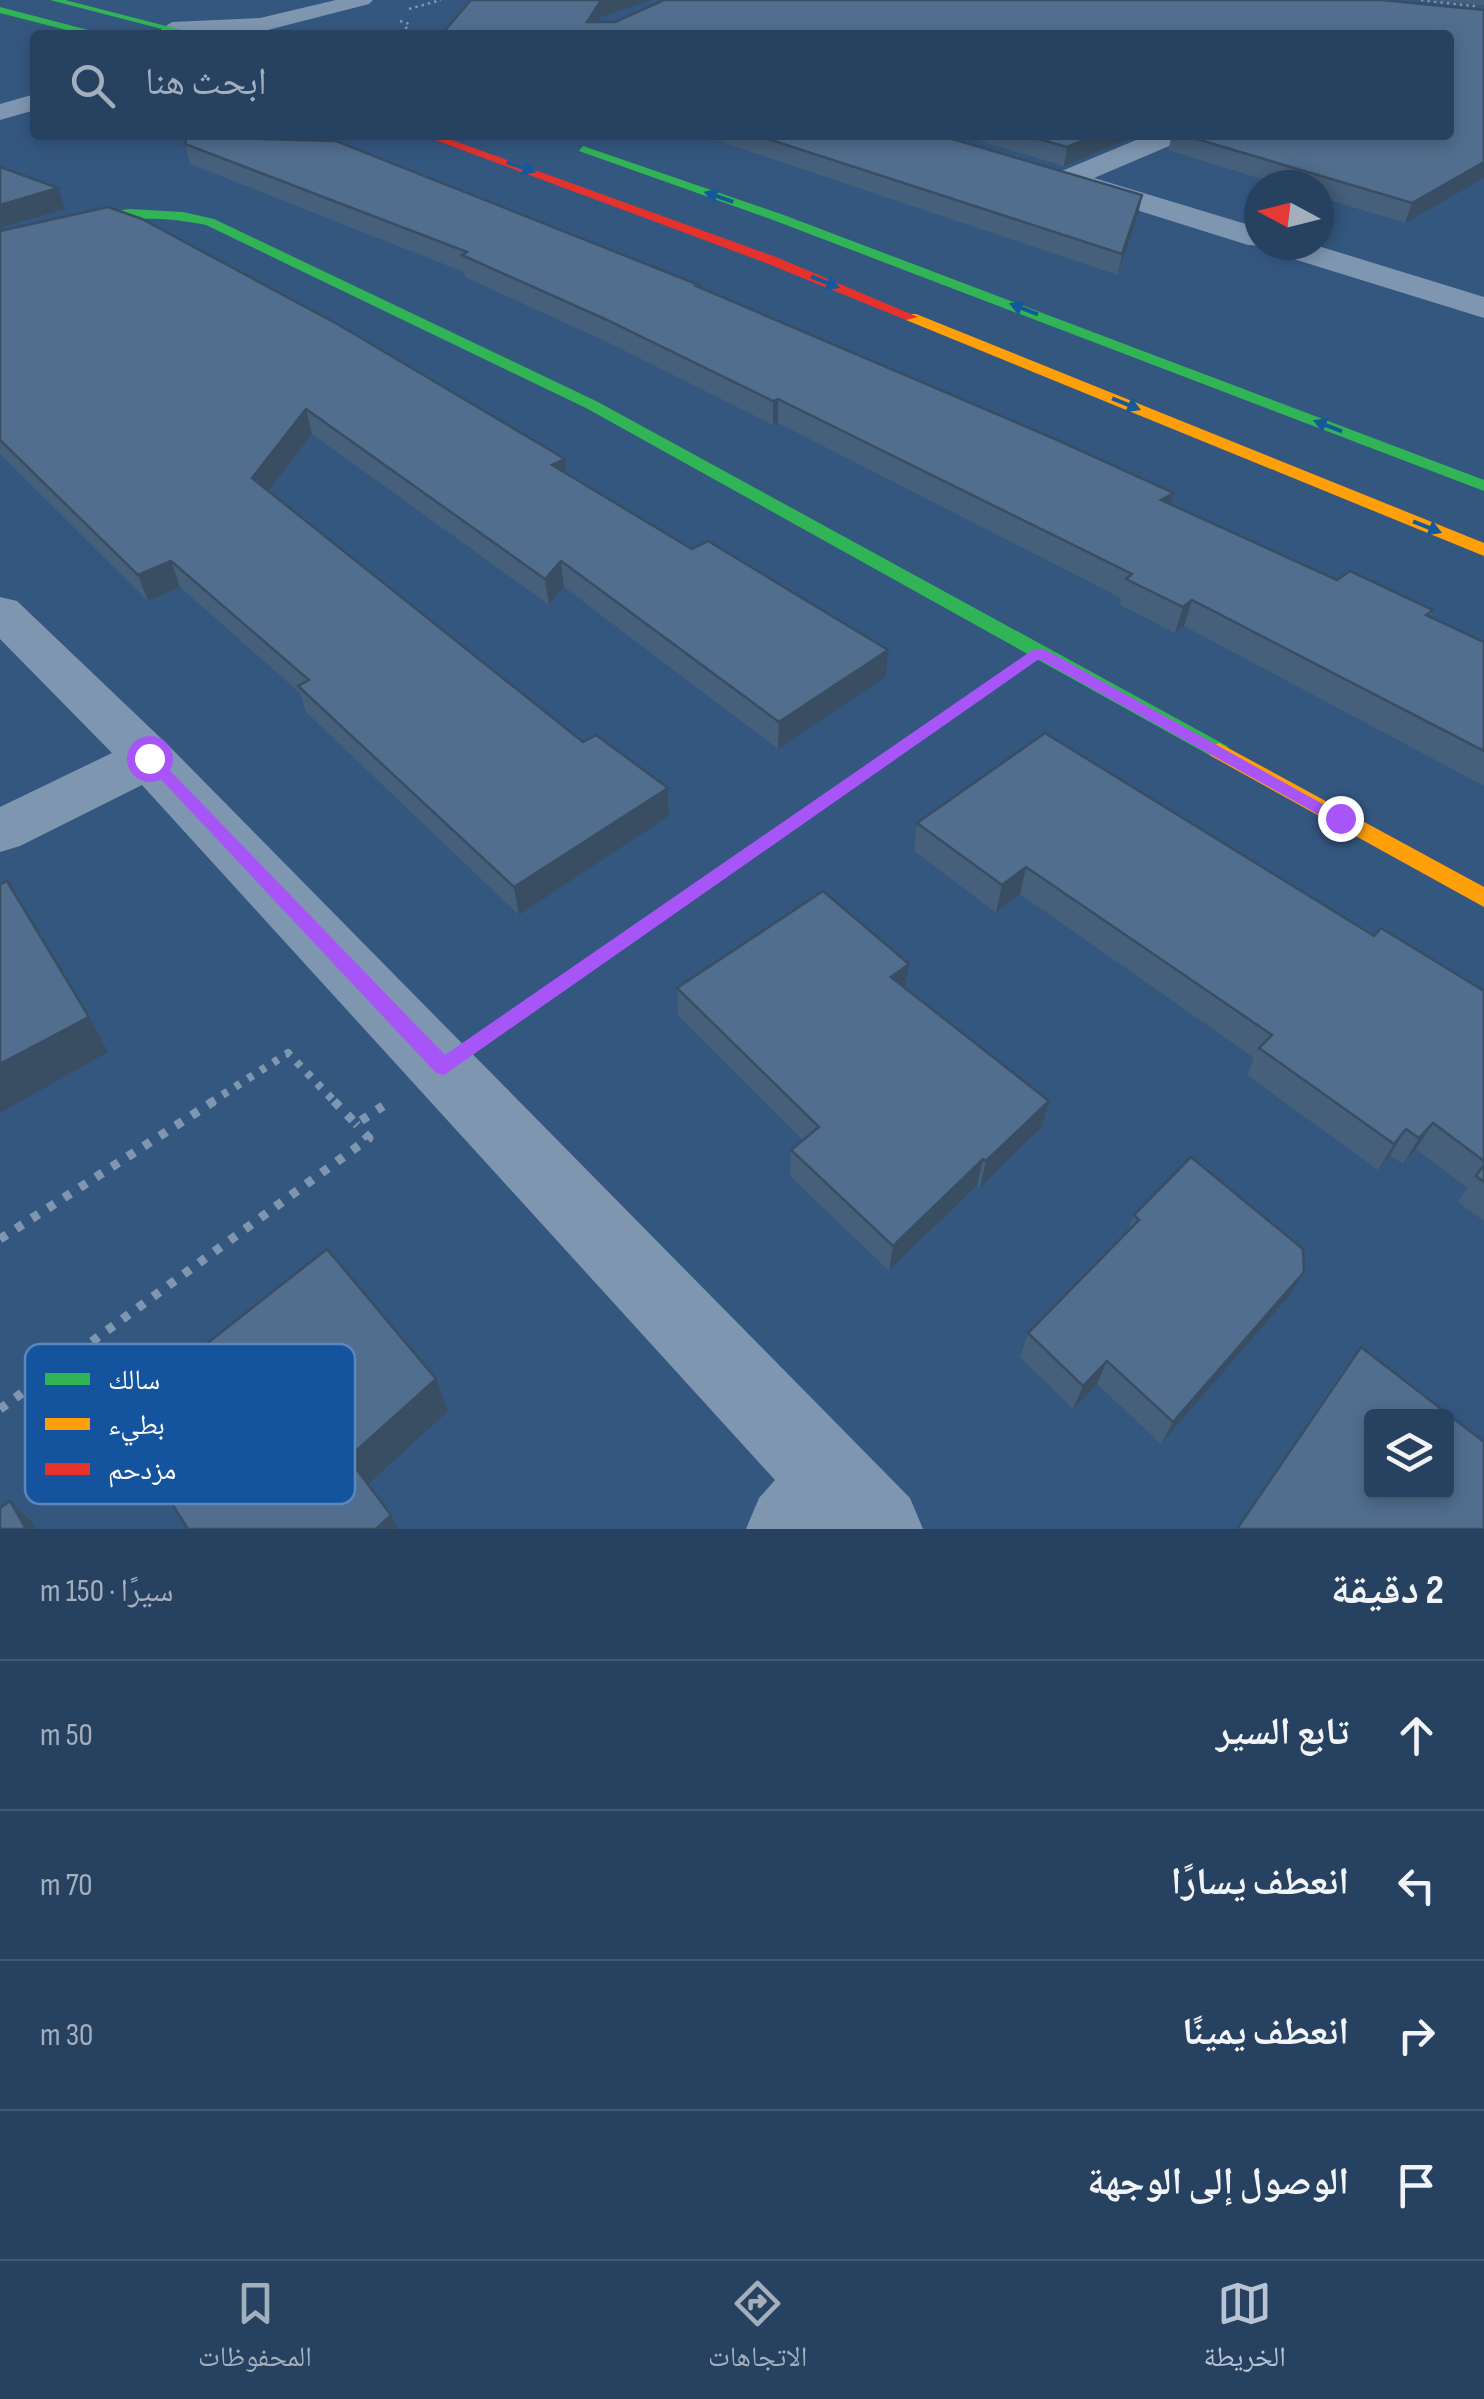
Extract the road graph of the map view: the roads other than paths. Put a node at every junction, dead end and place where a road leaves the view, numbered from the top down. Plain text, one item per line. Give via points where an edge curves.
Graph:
1 (54, 0) edge
2 (370, 3) edge
3 (0, 10) edge
4 (172, 28) junction
5 (78, 30) edge
6 (179, 30) edge
7 (299, 30) edge
8 (30, 93) edge
9 (0, 101) edge
10 (30, 103) edge
11 (0, 112) edge
12 (442, 140) edge
13 (1157, 140) edge
14 (563, 142) dead end
15 (1244, 233) edge
16 (0, 242) edge
17 (1330, 260) edge
18 (1484, 308) edge
19 (1484, 486) edge
20 (1484, 550) edge
21 (0, 610) edge
22 (149, 758) junction
23 (0, 831) edge
24 (1484, 898) edge
25 (834, 1513) edge

1 - 4 street
2 - 4 street via 260,25
2 - 7 street
3 - 5 street
4 - 6 street
8 - 9 street
10 - 11 street
12 -> 20 street via 771,260
13 - 15 street via 1057,176
19 -> 14 street via 777,216
16 - 24 street via 60,222 128,211 210,222 592,404
17 - 18 street
21 - 22 street
22 - 23 street
22 - 25 street via 444,1067

